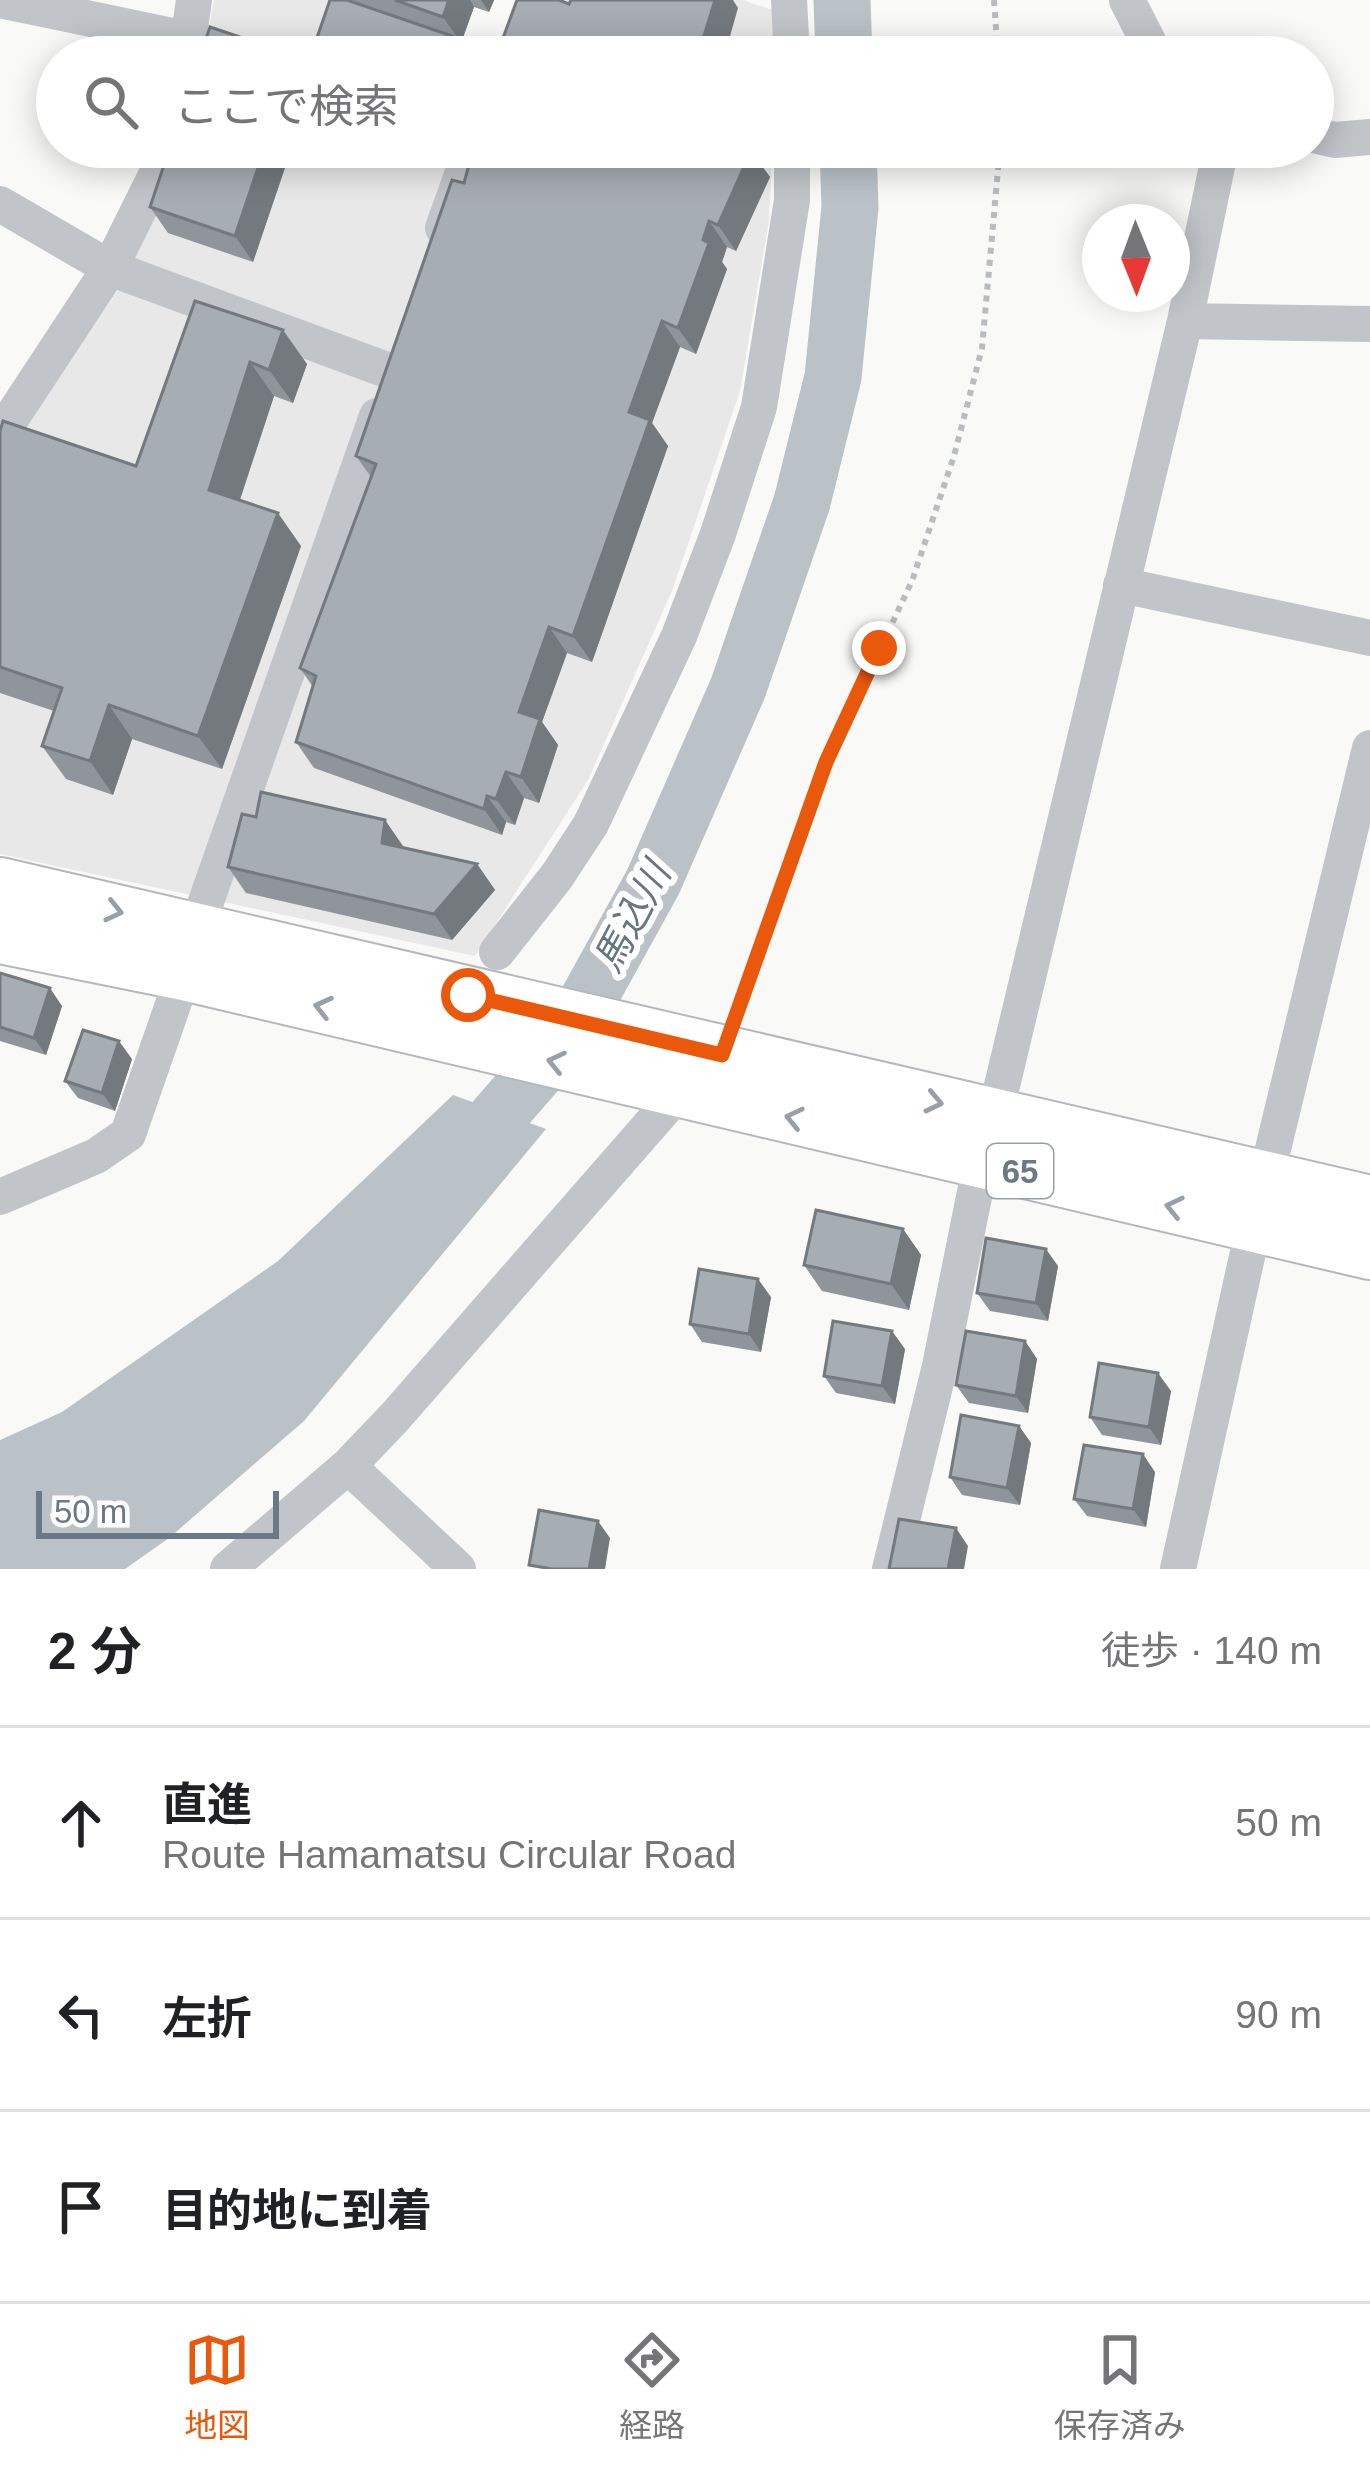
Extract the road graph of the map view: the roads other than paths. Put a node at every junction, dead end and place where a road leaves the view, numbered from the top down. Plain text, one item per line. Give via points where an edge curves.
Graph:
1 (0, 0) edge
2 (194, 0) edge
3 (789, 0) edge
4 (1127, 0) edge
5 (140, 36) edge
6 (188, 36) edge
7 (791, 36) edge
8 (1145, 36) edge
9 (1369, 132) edge
10 (1334, 140) edge
11 (160, 168) edge
12 (465, 168) edge
13 (792, 168) edge
14 (1217, 168) edge
15 (0, 204) edge
16 (432, 260) edge
17 (110, 268) junction
18 (1185, 321) junction
19 (1370, 324) edge
20 (0, 435) edge
21 (1121, 585) junction
22 (1370, 638) edge
23 (1370, 748) edge
24 (0, 885) edge
25 (0, 936) edge
26 (190, 952) junction
27 (467, 994) junction
28 (692, 1071) junction
29 (988, 1138) junction
30 (0, 1197) edge
31 (1260, 1202) junction
32 (1370, 1202) edge
33 (1370, 1252) edge
34 (348, 1466) junction
35 (228, 1569) edge
36 (458, 1569) edge
37 (890, 1569) edge
38 (1178, 1569) edge

1 - 5 street
2 - 6 street
3 - 7 street
4 - 8 street
9 - 10 street
11 - 17 street
12 - 16 street
13 - 27 street via 759,407 679,636 591,824
14 - 18 street
15 - 17 street
17 - 20 street
17 - 26 street via 396,361
18 - 19 street
18 - 21 street
21 - 22 street
21 - 29 street
23 - 31 street
24 -> 26 main road, 65
25 - 26 main road, 65
26 - 27 main road, 65
26 - 30 street via 128,1134
27 - 28 main road, 65
28 - 29 main road, 65
28 - 34 street
29 - 31 main road, 65
29 - 37 street
31 - 32 main road, 65
31 - 33 main road, 65
31 - 38 street
34 - 35 street
34 - 36 street

